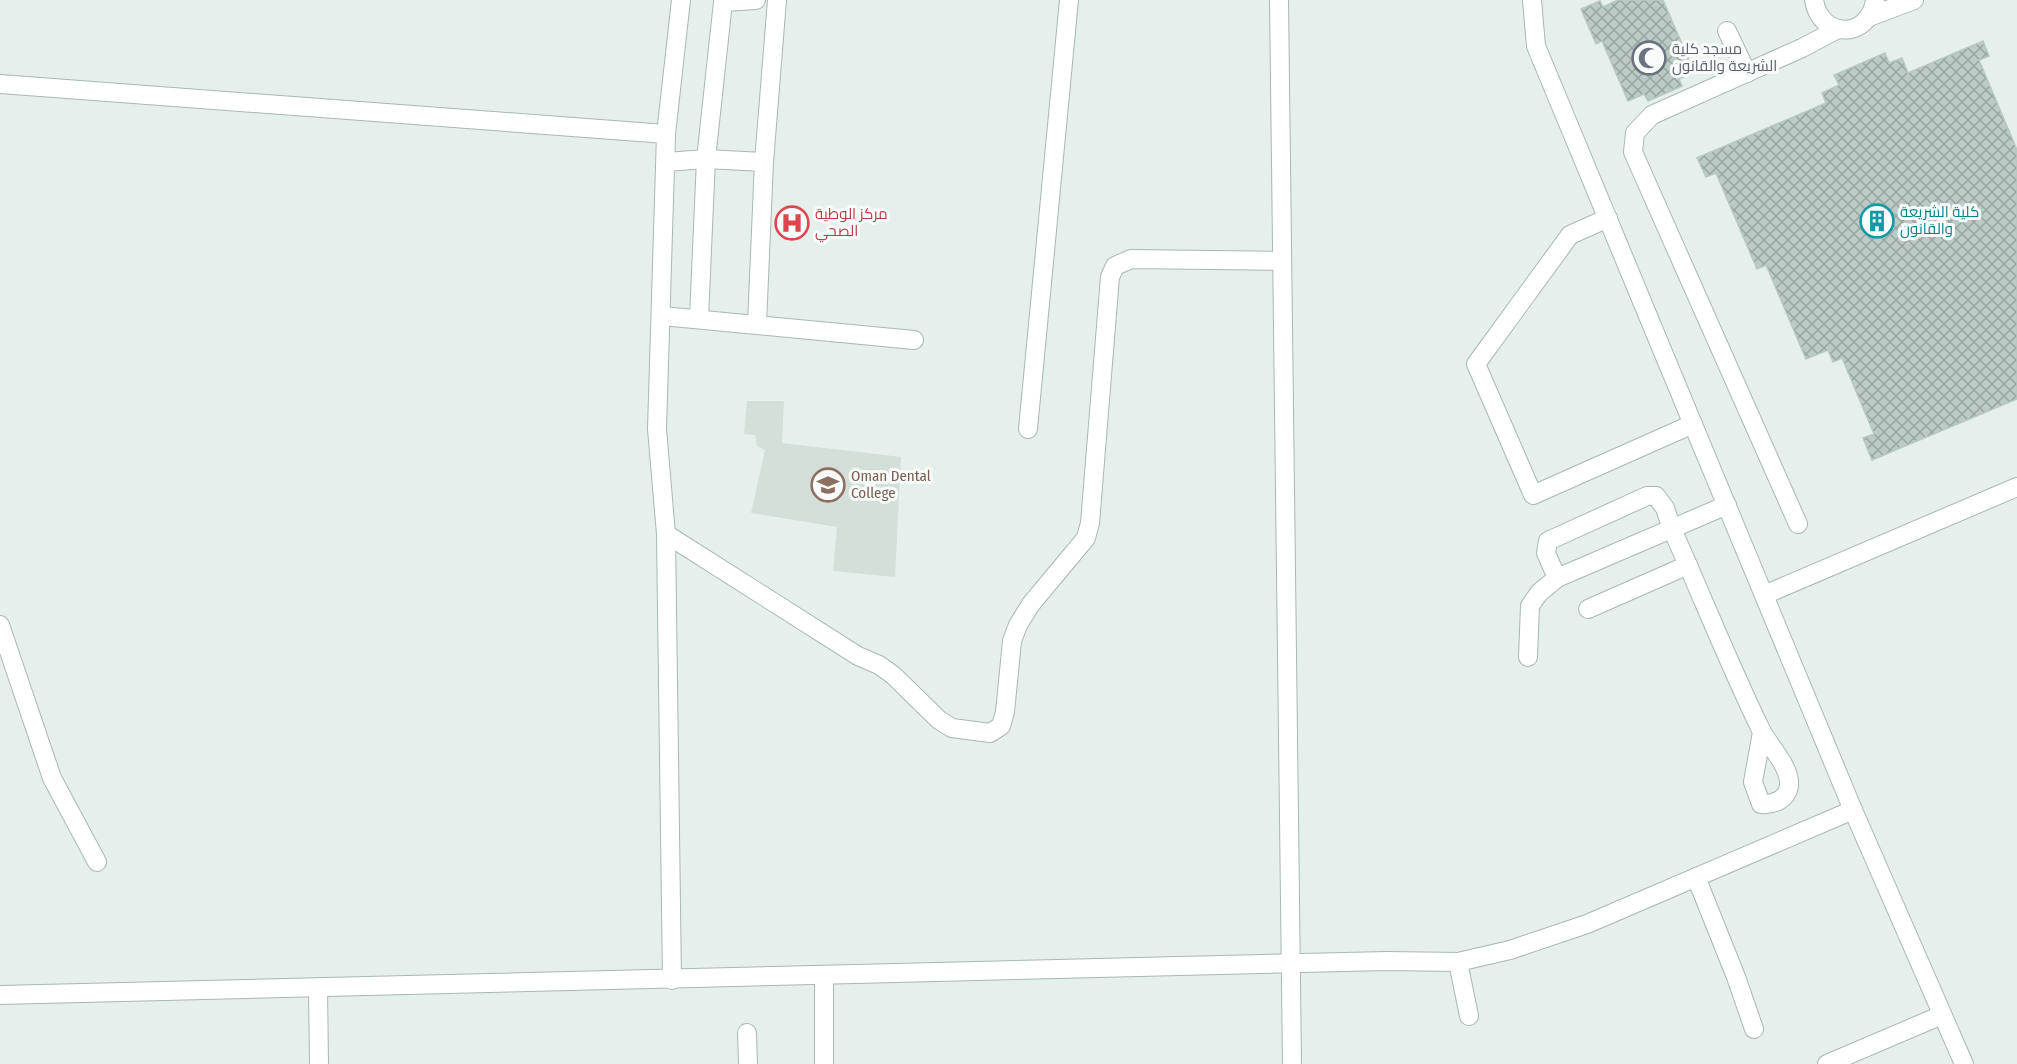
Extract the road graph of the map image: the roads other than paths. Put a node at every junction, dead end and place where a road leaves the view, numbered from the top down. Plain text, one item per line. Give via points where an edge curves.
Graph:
1 (681, 0) edge
2 (756, 0) edge
3 (777, 0) edge
4 (1069, 0) edge
5 (1279, 0) edge
6 (1532, 0) edge
7 (1906, 1) edge
8 (1815, 4) edge
9 (1872, 9) edge
10 (1838, 29) junction
11 (1726, 31) dead end
12 (1802, 48) junction
13 (1747, 73) junction
14 (0, 84) edge
15 (666, 134) junction
16 (706, 159) junction
17 (666, 162) junction
18 (764, 162) junction
19 (1608, 218) junction
20 (1282, 261) junction
21 (662, 316) junction
22 (699, 318) junction
23 (757, 324) junction
24 (914, 340) dead end
25 (1693, 424) junction
26 (1028, 429) dead end
27 (2017, 487) edge
28 (1727, 505) junction
29 (1798, 524) dead end
30 (1672, 529) junction
31 (666, 534) junction
32 (1688, 565) junction
33 (1557, 578) junction
34 (1764, 595) junction
35 (1588, 609) dead end
36 (0, 625) edge
37 (1528, 657) dead end
38 (7, 666) edge
39 (1762, 732) dead end
40 (1852, 810) junction
41 (97, 862) dead end
42 (1696, 877) junction
43 (1458, 962) junction
44 (1291, 964) junction
45 (824, 976) junction
46 (672, 980) junction
47 (318, 988) junction
48 (0, 995) edge
49 (1942, 1015) junction
50 (1469, 1016) dead end
51 (1754, 1029) dead end
52 (747, 1033) dead end
53 (319, 1064) edge
54 (748, 1064) edge
55 (824, 1064) edge
56 (1292, 1064) edge
57 (1827, 1064) edge
58 (1964, 1064) edge

1 - 15 street
2 - 16 street via 723,2
3 - 18 street
4 - 26 street
5 - 20 street
6 - 19 street via 1536,45
7 - 9 street
8 - 10 street via 1821,18
8 - 12 street via 1813,24
9 - 10 street via 1856,28
10 - 12 street
11 - 13 street
12 - 13 street
13 - 29 street via 1652,115 1635,133 1633,152
14 - 15 street
15 - 17 street
16 - 17 street
16 - 18 street
16 - 22 street
17 - 21 street
18 - 23 street
19 - 25 street
19 - 25 street via 1570,235 1476,364 1533,495
20 - 31 street via 1131,259 1115,266 1110,277 1090,523 1086,537 1018,625 1012,641 1005,712 1001,726 990,733 952,728 879,665 858,656
20 - 44 street
21 - 22 street
21 - 31 street via 657,429
22 - 23 street
23 - 24 street
25 - 28 street
27 - 34 street
28 - 30 street
28 - 34 street
30 - 32 street
30 - 33 street
30 - 33 street via 1656,496 1647,496 1548,541 1546,553
31 - 46 street
32 - 35 street
32 - 39 street
33 - 37 street via 1530,606
34 - 40 street
36 - 38 street
38 - 41 street via 52,778
40 - 42 street
40 - 49 street
42 - 43 street via 1587,924 1510,950
42 - 51 street
43 - 44 street
43 - 50 street
44 - 45 street
44 - 56 street
45 - 46 street
45 - 55 street
46 - 47 street
47 - 48 street
47 - 53 street
49 - 57 street
49 - 58 street
52 - 54 street

